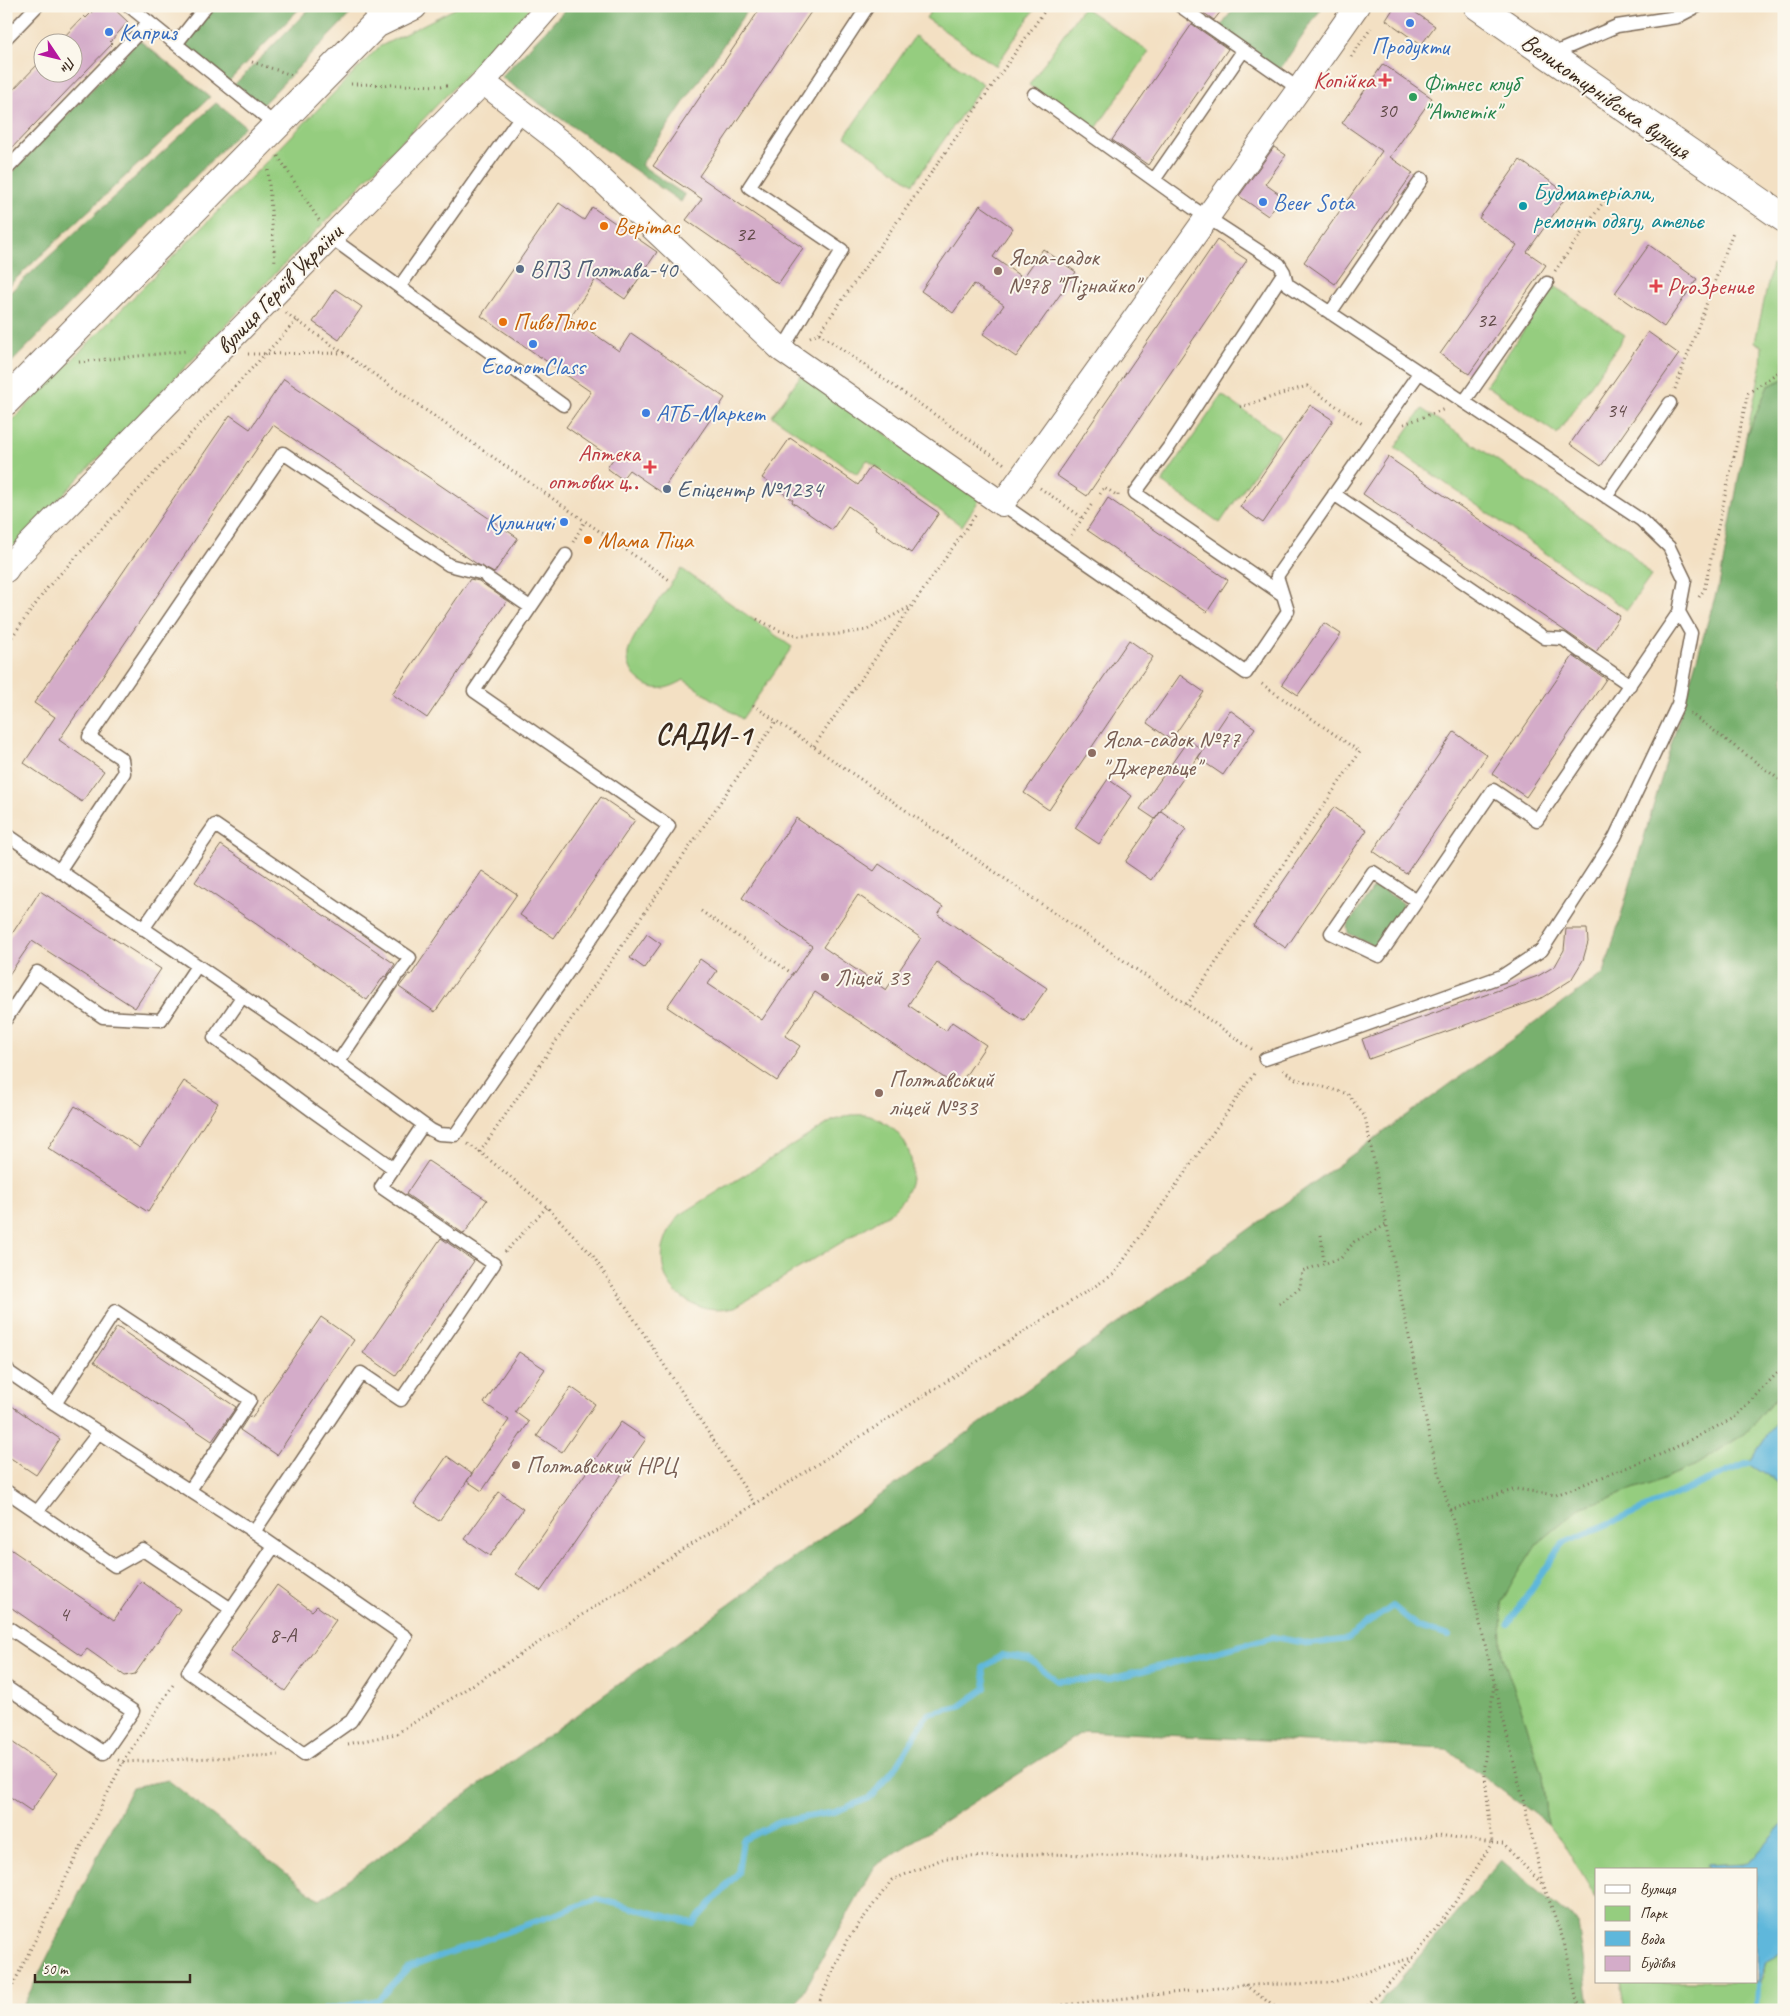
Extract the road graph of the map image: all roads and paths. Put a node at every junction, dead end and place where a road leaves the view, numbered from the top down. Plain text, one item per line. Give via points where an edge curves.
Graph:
1 (37, 6) edge
2 (129, 6) edge
3 (206, 6) edge
4 (414, 6) edge
5 (549, 6) edge
6 (868, 6) edge
7 (1048, 6) edge
8 (1180, 6) edge
9 (1357, 6) edge
10 (1478, 6) edge
11 (1698, 6) edge
12 (382, 15) edge
13 (149, 22) junction
14 (8, 33) edge
15 (176, 44) junction
16 (1243, 51) junction
17 (1548, 56) junction
18 (252, 62) dead end
19 (483, 82) junction
20 (318, 83) junction
21 (347, 84) dead end
22 (455, 86) dead end
23 (1299, 89) junction
24 (1034, 94) dead end
25 (523, 113) junction
26 (275, 145) junction
27 (6, 170) edge
28 (1422, 179) dead end
29 (1154, 180) junction
30 (1611, 191) dead end
31 (1208, 217) junction
32 (1784, 218) edge
33 (1734, 232) dead end
34 (330, 237) junction
35 (1284, 272) junction
36 (1546, 283) joint
37 (400, 286) junction
38 (277, 291) junction
39 (1330, 313) junction
40 (297, 320) junction
41 (819, 333) junction
42 (782, 350) junction
43 (192, 351) dead end
44 (345, 353) junction
45 (242, 354) dead end
46 (265, 354) junction
47 (70, 363) dead end
48 (1784, 368) edge
49 (1419, 373) junction
50 (6, 401) edge
51 (1464, 402) junction
52 (1670, 403) joint
53 (563, 405) dead end
54 (1240, 407) dead end
55 (1377, 433) junction
56 (1022, 476) junction
57 (1123, 488) dead end
58 (1100, 494) dead end
59 (1334, 494) junction
60 (1606, 497) junction
61 (995, 500) junction
62 (1092, 504) dead end
63 (1083, 518) junction
64 (585, 521) junction
65 (1063, 547) junction
66 (566, 555) joint
67 (6, 570) edge
68 (671, 581) dead end
69 (1283, 595) junction
70 (912, 605) junction
71 (530, 607) junction
72 (1680, 612) junction
73 (757, 619) dead end
74 (6, 645) edge
75 (1246, 673) junction
76 (1630, 685) junction
77 (1678, 704) junction
78 (754, 705) dead end
79 (776, 721) junction
80 (814, 746) junction
81 (1784, 783) edge
82 (6, 834) edge
83 (59, 870) junction
84 (1417, 901) junction
85 (701, 911) dead end
86 (143, 929) junction
87 (197, 966) junction
88 (793, 974) dead end
89 (242, 997) junction
90 (1187, 1005) junction
91 (6, 1019) edge
92 (1265, 1059) junction
93 (338, 1062) junction
94 (423, 1125) junction
95 (394, 1168) junction
96 (547, 1207) junction
97 (1386, 1225) junction
98 (1321, 1235) dead end
99 (494, 1264) junction
100 (1324, 1264) junction
101 (1279, 1304) dead end
102 (1784, 1366) edge
103 (6, 1367) edge
104 (55, 1404) junction
105 (99, 1432) junction
106 (190, 1490) junction
107 (6, 1491) edge
108 (754, 1504) junction
109 (1450, 1510) junction
110 (37, 1512) junction
111 (254, 1532) junction
112 (274, 1546) junction
113 (231, 1609) junction
114 (6, 1626) edge
115 (188, 1672) junction
116 (1494, 1680) junction
117 (6, 1687) edge
118 (341, 1746) dead end
119 (304, 1754) junction
120 (123, 1762) junction
121 (1492, 1843) junction
122 (1544, 1886) junction
123 (1414, 1957) junction
124 (1244, 1985) junction
125 (6, 1999) edge
126 (820, 2010) edge
127 (1018, 2010) edge
128 (1278, 2010) edge
129 (1366, 2010) edge
130 (1579, 2010) edge

1 - 14 lane
2 - 13 lane
3 - 15 lane
4 - 12 main road
5 - 19 street, вулиця Героїв України
6 - 42 lane via 748,187 842,250
7 - 41 path
8 - 16 lane
9 - 23 street
10 - 17 main road, Великотирнівська вулиця
11 - 17 lane via 1677,17 1617,26
12 - 20 main road
13 - 15 lane
13 - 27 lane
15 - 26 lane
16 - 23 lane
16 - 29 lane
17 - 32 main road, Великотирнівська вулиця
18 - 20 path
19 - 25 street
19 - 34 street, вулиця Героїв України
20 - 26 main road
21 - 22 path
23 - 31 street
24 - 29 lane
25 - 37 lane
25 - 42 street via 568,148
26 - 34 path
26 - 38 path
26 - 50 main road
28 - 39 lane
29 - 31 lane
30 - 36 path
31 - 35 lane via 1279,264
31 - 56 street
33 - 52 path
34 - 37 lane
34 - 38 street, вулиця Героїв України
35 - 39 lane via 1286,284
35 - 69 lane via 1135,493
36 - 51 lane
37 - 53 lane
38 - 40 path via 278,307
38 - 67 street, вулиця Героїв України
39 - 49 lane
40 - 44 path
40 - 46 path
41 - 42 path
41 - 56 path
42 - 61 street
43 - 47 path
44 - 46 path
44 - 64 path
45 - 46 path
46 - 74 path via 48,587
48 - 72 path via 1748,393 1704,590 1694,605
49 - 51 lane
49 - 55 lane
51 - 55 path
51 - 60 lane
52 - 60 lane
54 - 55 path via 1307,386
55 - 59 lane
56 - 61 street
56 - 63 path
57 - 58 path via 1118,496 1104,487
59 - 69 lane via 1277,576
59 - 76 lane via 1545,638 1563,639
60 - 72 lane via 1641,520 1669,547 1685,580
61 - 65 lane
61 - 70 path
62 - 63 path
63 - 65 path
64 - 66 path
64 - 68 path
65 - 75 lane
66 - 71 lane
69 - 75 lane via 1288,611
70 - 73 path via 867,630 832,635 799,636
70 - 80 path
71 - 83 lane via 483,575 449,565 283,453 90,737 122,759 124,773
71 - 94 lane via 474,691 669,826 455,1135 439,1134
72 - 76 lane
72 - 77 lane via 1691,633
75 - 90 path via 1360,752
76 - 84 lane via 1537,820 1493,790
77 - 81 path
77 - 92 lane via 1615,837 1542,950 1502,976
78 - 79 path
79 - 80 path
79 - 96 path via 480,1152
80 - 90 path
82 - 83 lane
83 - 86 lane
84 - 84 lane via 1373,872 1331,933 1379,956
85 - 88 path
86 - 87 lane
86 - 93 lane via 215,825 410,958
87 - 89 lane
87 - 91 lane via 161,1020 103,1017 38,972
89 - 93 lane
89 - 95 lane via 214,1038
90 - 92 path
92 - 97 path via 1296,1079 1348,1094 1365,1117
92 - 108 path via 1114,1274
93 - 94 lane
94 - 95 lane
95 - 99 lane via 381,1187
96 - 99 path
96 - 108 path via 593,1256
97 - 100 path via 1354,1242 1340,1258
97 - 109 path via 1430,1441
98 - 100 path
99 - 111 lane via 401,1400 361,1373
100 - 101 path via 1302,1271 1300,1288
102 - 109 path via 1734,1418 1664,1453 1556,1495 1516,1489
103 - 104 lane
104 - 105 lane
104 - 106 lane via 115,1311 250,1400
105 - 106 lane
105 - 110 lane
106 - 111 lane
107 - 110 lane
108 - 118 path via 396,1734
109 - 116 path
110 - 113 lane via 115,1566 143,1550
111 - 112 lane
112 - 113 lane
112 - 119 lane via 406,1637 351,1721
113 - 115 lane
114 - 117 lane via 133,1711 104,1753
115 - 119 lane
115 - 120 path via 177,1679
116 - 121 path via 1484,1766
116 - 122 path
119 - 120 path
120 - 125 path
121 - 122 path via 1503,1844
121 - 123 path via 1450,1910
121 - 126 path via 1439,1834 1282,1858 1038,1854 945,1858 892,1880 847,1940 820,2000
122 - 130 path via 1565,1945
123 - 124 path via 1330,1982
123 - 129 path
124 - 127 path
124 - 128 path

